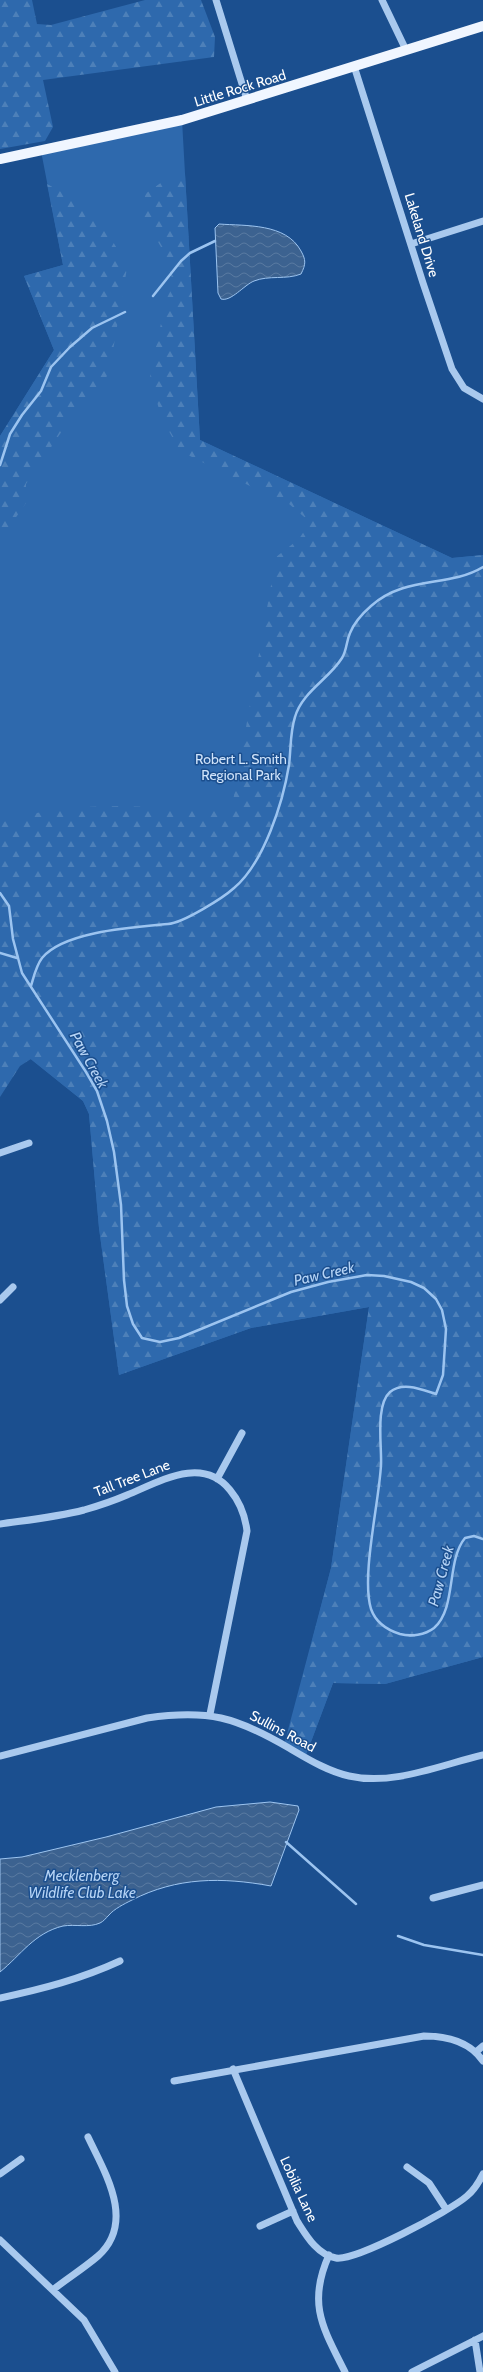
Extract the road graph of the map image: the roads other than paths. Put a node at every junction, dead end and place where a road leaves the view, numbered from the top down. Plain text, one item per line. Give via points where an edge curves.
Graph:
1 (216, 0) edge
2 (382, 0) edge
3 (483, 26) edge
4 (406, 50) junction
5 (354, 66) junction
6 (247, 100) junction
7 (0, 159) edge
8 (483, 221) edge
9 (411, 244) junction
10 (483, 399) edge
11 (29, 1142) dead end
12 (0, 1153) edge
13 (13, 1287) dead end
14 (0, 1300) edge
15 (242, 1433) dead end
16 (217, 1479) junction
17 (0, 1524) edge
18 (210, 1714) junction
19 (483, 1755) edge
20 (0, 1756) edge
21 (483, 1885) edge
22 (433, 1898) dead end
23 (120, 1961) dead end
24 (0, 1998) edge
25 (483, 2046) edge
26 (476, 2052) junction
27 (483, 2061) edge
28 (232, 2069) junction
29 (174, 2081) dead end
30 (88, 2137) dead end
31 (21, 2159) dead end
32 (407, 2167) dead end
33 (0, 2174) edge
34 (483, 2174) edge
35 (446, 2209) junction
36 (293, 2211) junction
37 (260, 2226) dead end
38 (0, 2240) edge
39 (329, 2255) junction
40 (54, 2289) junction
41 (483, 2336) edge
42 (475, 2340) junction
43 (115, 2372) edge
44 (346, 2372) edge
45 (412, 2372) edge
46 (480, 2372) edge

1 - 6 street
2 - 4 street
3 - 4 main road, Little Rock Road
4 - 5 main road, Little Rock Road
5 - 6 main road, Little Rock Road
5 - 9 street, Lakeland Drive
6 - 7 main road, Little Rock Road via 147,129
8 - 9 street
9 - 10 street, Lakeland Drive via 459,382 469,392
11 - 12 street
13 - 14 street
15 - 16 street
16 - 17 street, Tall Tree Lane via 194,1473 175,1474 128,1495 84,1510
16 - 18 street, Tall Tree Lane via 228,1488 240,1504 247,1531
18 - 19 street, Sullins Road via 245,1724 323,1767 350,1776 392,1778
18 - 20 street, Sullins Road via 171,1714 147,1718
21 - 22 street
23 - 24 street via 41,1990
25 - 26 street
26 - 27 street
26 - 28 street via 449,2038 424,2036
28 - 29 street
28 - 36 street, Lobilia Lane
30 - 40 street via 114,2196 116,2225 111,2238 99,2255
31 - 33 street
32 - 35 street via 429,2183
34 - 35 street via 468,2196
35 - 39 street via 354,2256 344,2258
36 - 37 street
36 - 39 street, Lobilia Lane via 312,2242
38 - 40 street
39 - 44 street via 319,2291 320,2317
40 - 43 street via 84,2320
41 - 42 street
42 - 45 street
42 - 46 street

